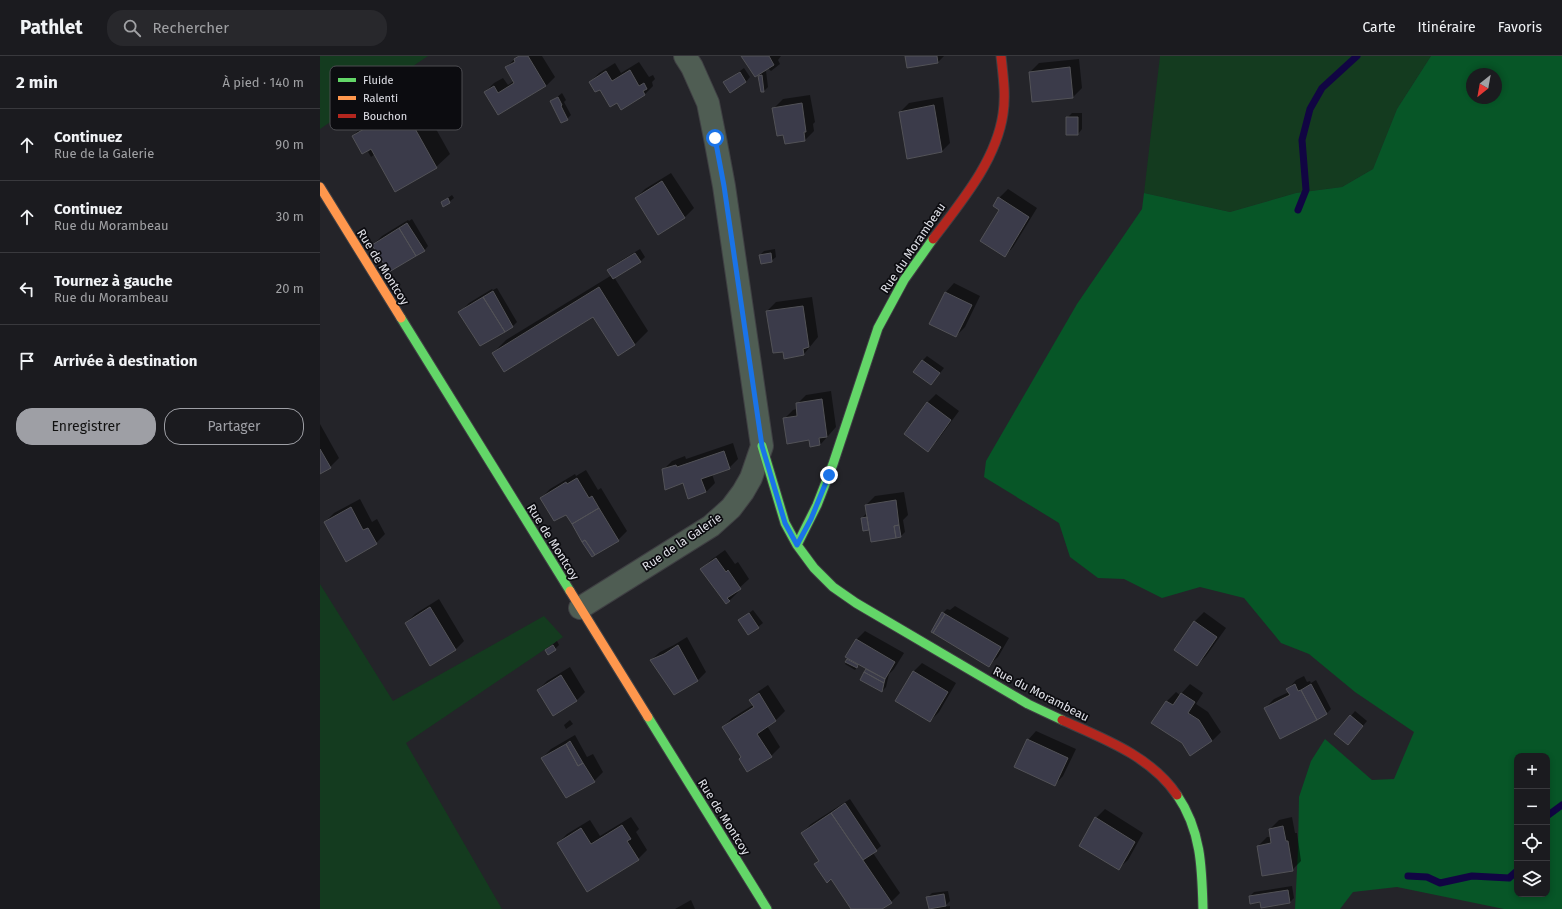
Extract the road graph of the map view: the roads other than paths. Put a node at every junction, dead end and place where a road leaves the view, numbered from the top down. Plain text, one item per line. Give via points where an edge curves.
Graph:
1 (685, 56) edge
2 (1001, 56) edge
3 (320, 188) edge
4 (762, 446) junction
5 (797, 545) junction
6 (580, 608) junction
7 (767, 909) edge
8 (1203, 909) edge

1 - 4 street, Rue de la Galerie via 708,103 715,138
2 - 5 street, Rue du Morambeau via 1003,116 996,142 984,167 893,297 878,329 829,475
3 - 6 street, Rue de Montcoy
4 - 5 street, Rue du Morambeau via 785,523
4 - 6 street, Rue de la Galerie via 743,492 731,508 711,526
5 - 8 street, Rue du Morambeau via 828,583 856,603 1028,704 1122,747 1152,768 1172,787 1187,809 1196,829 1202,872
6 - 7 street, Rue de Montcoy

